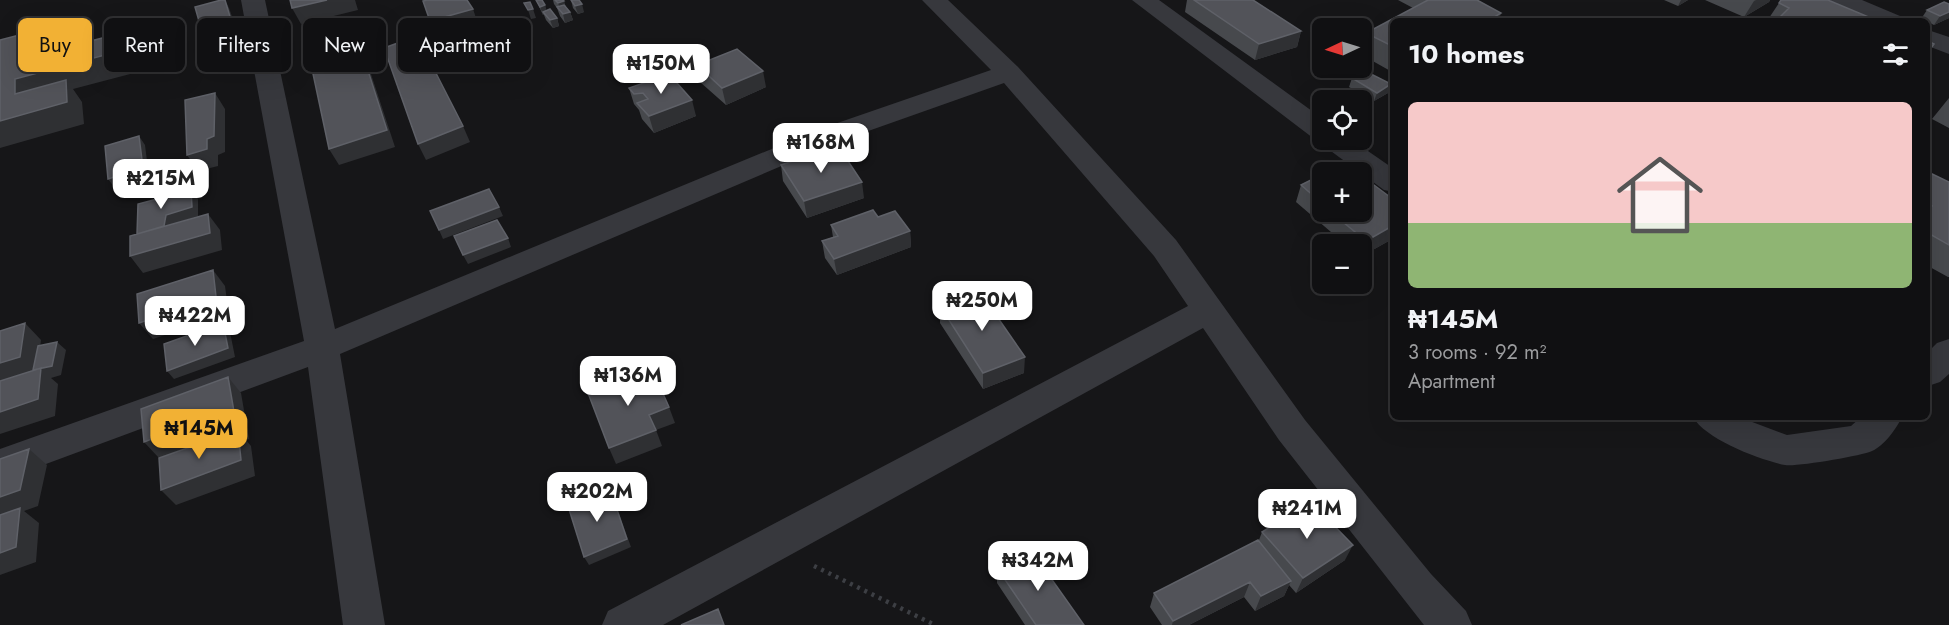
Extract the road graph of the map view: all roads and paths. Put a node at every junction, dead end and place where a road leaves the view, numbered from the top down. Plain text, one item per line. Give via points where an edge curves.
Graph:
1 (253, 0) edge
2 (934, 0) edge
3 (1144, 0) edge
4 (1842, 0) edge
5 (1884, 18) edge
6 (1930, 38) edge
7 (1949, 46) edge
8 (1009, 73) junction
9 (1312, 124) edge
10 (1348, 150) edge
11 (1390, 180) edge
12 (1208, 310) junction
13 (322, 348) junction
14 (1949, 352) edge
15 (1930, 371) edge
16 (1715, 420) edge
17 (1881, 420) edge
18 (0, 465) edge
19 (771, 546) junction
20 (364, 625) edge
21 (623, 625) edge
22 (935, 625) edge
23 (1451, 625) edge

1 - 13 street
2 - 8 street
3 - 9 street
4 - 5 street
6 - 7 street
8 - 12 street via 1165,248
8 - 13 street via 830,135
10 - 11 street
12 - 19 street
12 - 23 street via 1292,430
13 - 18 street
13 - 20 street
14 - 15 street
16 - 17 street via 1728,429 1787,450 1861,440
19 - 21 street
19 - 22 path

